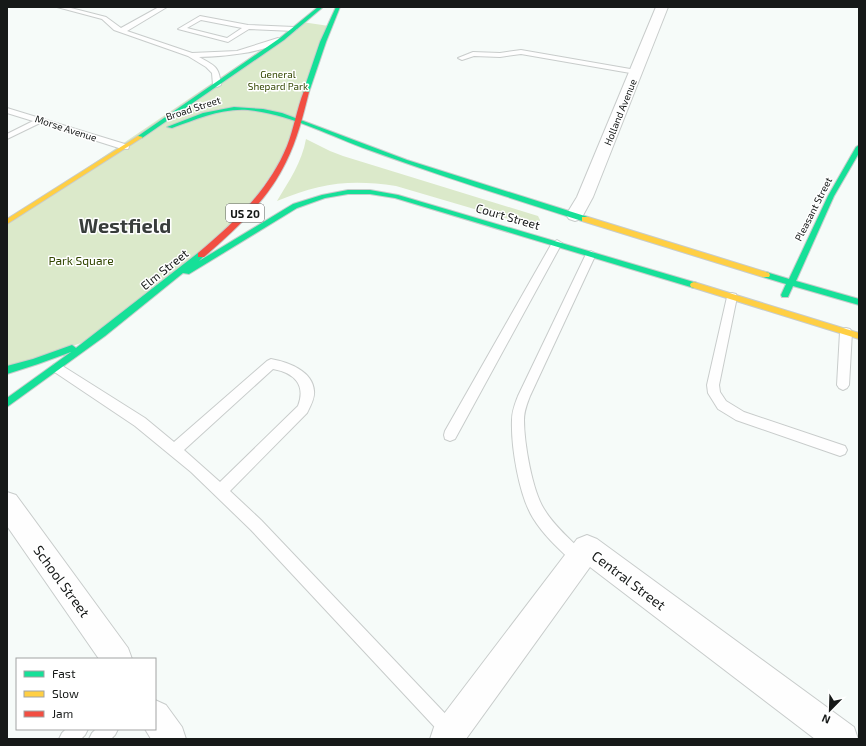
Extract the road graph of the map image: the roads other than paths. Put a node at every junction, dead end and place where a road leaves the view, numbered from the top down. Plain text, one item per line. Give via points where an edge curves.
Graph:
1 (60, 7) edge
2 (164, 7) edge
3 (321, 7) edge
4 (338, 7) edge
5 (662, 7) edge
6 (248, 27) junction
7 (294, 29) junction
8 (121, 31) junction
9 (282, 39) junction
10 (190, 55) junction
11 (462, 58) dead end
12 (636, 72) junction
13 (217, 85) junction
14 (7, 110) edge
15 (40, 120) junction
16 (299, 121) junction
17 (140, 137) junction
18 (7, 138) edge
19 (125, 147) junction
20 (859, 147) edge
21 (571, 221) junction
22 (7, 222) edge
23 (559, 240) junction
24 (591, 254) junction
25 (790, 282) junction
26 (164, 285) junction
27 (732, 297) junction
28 (859, 302) edge
29 (780, 311) junction
30 (846, 332) junction
31 (101, 336) junction
32 (859, 336) edge
33 (57, 368) junction
34 (7, 370) edge
35 (843, 385) dead end
36 (7, 403) edge
37 (450, 435) dead end
38 (174, 450) junction
39 (840, 450) dead end
40 (220, 491) junction
41 (7, 504) edge
42 (580, 559) junction
43 (116, 658) edge
44 (156, 718) edge
45 (78, 730) edge
46 (107, 730) edge
47 (449, 736) edge
48 (68, 739) edge
49 (98, 739) edge
50 (170, 739) edge
51 (842, 739) edge

1 - 8 lane via 104,18
2 - 8 lane
3 - 7 main road, Broad Street
4 - 16 main road via 310,81
5 - 12 street, Holland Avenue
6 - 6 lane via 200,18 181,29 228,40
6 - 7 lane
7 - 9 main road, Broad Street
8 - 10 lane
9 - 10 lane via 233,55
9 - 13 main road, Broad Street
10 - 13 lane via 212,67 216,72
11 - 12 lane via 473,54 500,55 521,52
12 - 21 street, Holland Avenue via 585,197
13 - 17 main road, Broad Street
14 - 15 lane, Morse Avenue
15 - 18 lane
15 - 19 lane, Morse Avenue
16 - 17 main road, Broad Street via 243,106 199,116
16 - 21 main road, Court Street via 363,147
16 - 26 main road, Elm Street / US 20 via 280,167 259,197 228,230
17 - 19 main road, Broad Street
19 - 22 main road, Broad Street
20 - 25 main road, Pleasant Street via 831,196
21 - 25 main road, Court Street
23 - 24 main road, Court Street
23 - 26 main road, Court Street via 396,196 348,192 318,198 296,206
23 - 37 lane
24 - 27 main road, Court Street
24 - 42 lane via 524,396 518,420 527,488 532,500 552,531
25 - 28 main road, Court Street
25 - 29 main road, Pleasant Street
26 - 31 main road, Elm Street / US 20
27 - 29 main road, Court Street
27 - 39 lane via 713,385 714,393 722,405 740,416
29 - 30 main road, Court Street
30 - 32 main road, Court Street
30 - 35 lane
31 - 33 main road, Elm Street / US 20
31 - 34 main road via 35,362
33 - 36 main road, Elm Street / US 20
33 - 38 lane via 140,422
38 - 40 lane
38 - 40 lane via 271,364 279,364 306,383 308,390 303,409
40 - 47 lane via 256,525
41 - 43 street, School Street
42 - 47 street, Central Street
42 - 51 street, Central Street via 587,548
44 - 50 street
45 - 48 lane
46 - 49 lane

